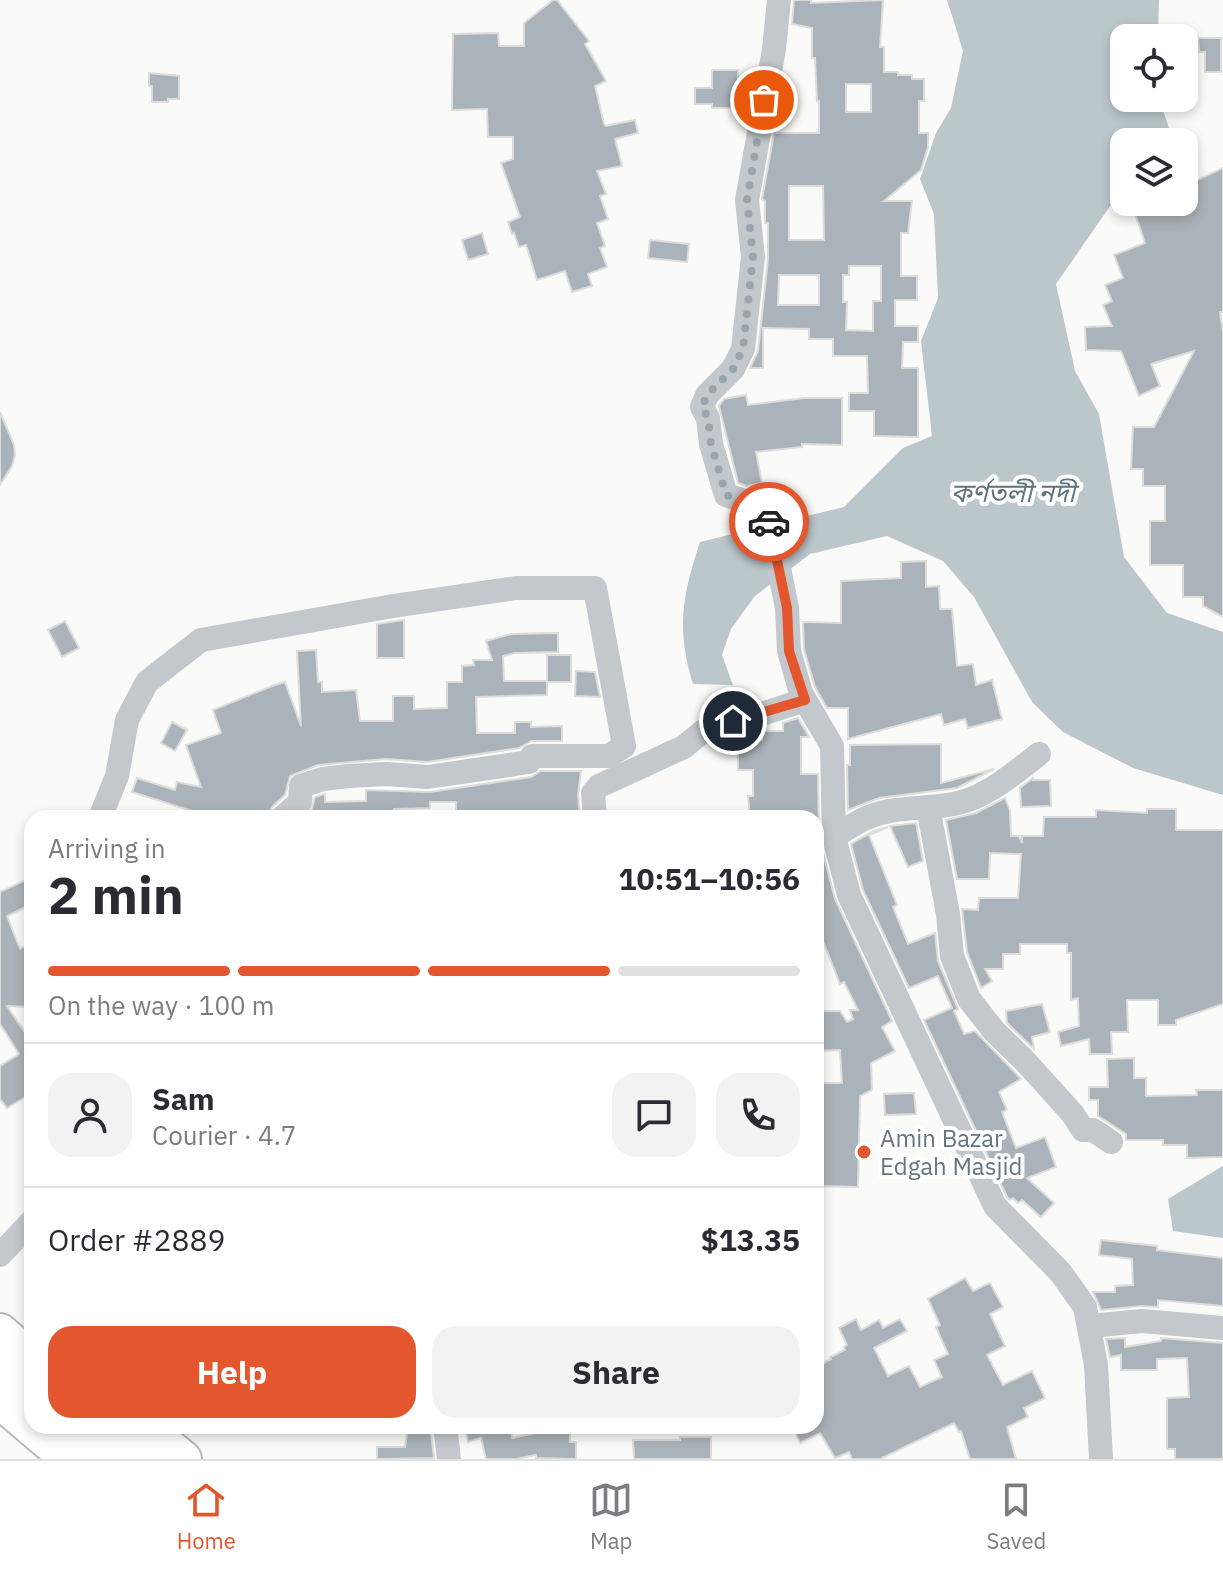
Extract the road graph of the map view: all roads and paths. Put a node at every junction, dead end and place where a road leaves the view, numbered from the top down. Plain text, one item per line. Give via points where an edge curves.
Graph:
1 (779, 0) edge
2 (805, 700) junction
3 (1039, 754) dead end
4 (928, 807) junction
5 (103, 810) edge
6 (291, 810) edge
7 (594, 810) edge
8 (834, 837) junction
9 (1111, 1142) dead end
10 (24, 1230) edge
11 (0, 1255) edge
12 (0, 1311) edge
13 (24, 1326) edge
14 (1089, 1326) junction
15 (1223, 1328) edge
16 (0, 1332) edge
17 (24, 1353) edge
18 (0, 1369) edge
19 (24, 1390) edge
20 (0, 1400) edge
21 (24, 1421) edge
22 (40, 1434) edge
23 (75, 1434) edge
24 (117, 1434) edge
25 (152, 1434) edge
26 (446, 1434) edge
27 (69, 1459) edge
28 (105, 1459) edge
29 (146, 1459) edge
30 (183, 1459) edge
31 (449, 1459) edge
32 (1101, 1459) edge

1 - 2 street via 747,200 753,257 743,349 702,407 726,495 767,508 787,608 789,651
2 - 7 street via 702,732 684,747 599,786 593,793
2 - 8 street via 832,746
3 - 4 street via 1003,783 971,799
4 - 8 street via 862,819
4 - 9 street via 952,956 969,999 1083,1130
5 - 6 street via 117,776 127,720 147,682 201,640 516,588 595,588 624,746 609,756 532,756 529,762 428,777 323,779 301,786 300,802
8 - 14 street via 849,895 995,1206 1061,1273 1085,1307
10 - 11 street
12 - 13 highway
14 - 15 street via 1142,1321
14 - 32 street
16 - 17 highway
18 - 19 highway
20 - 21 highway
22 - 27 highway
23 - 28 highway
24 - 29 highway
25 - 30 highway
26 - 31 street

